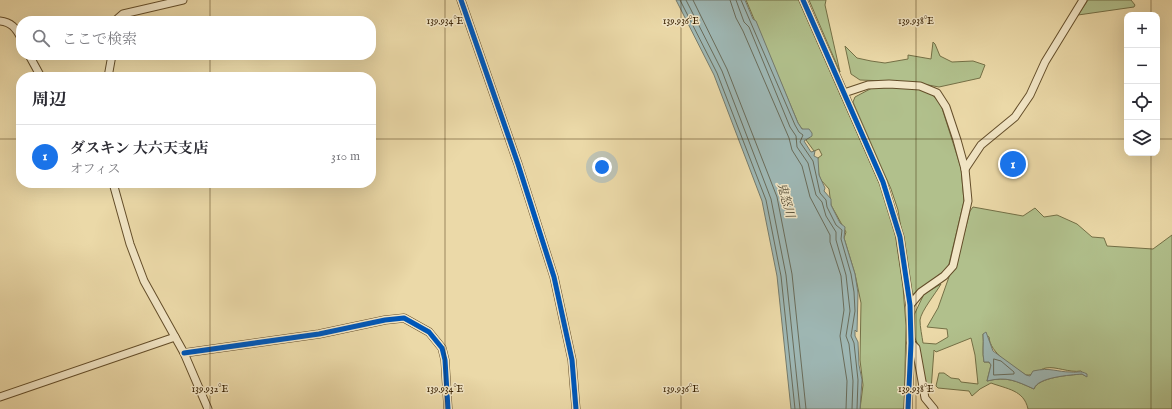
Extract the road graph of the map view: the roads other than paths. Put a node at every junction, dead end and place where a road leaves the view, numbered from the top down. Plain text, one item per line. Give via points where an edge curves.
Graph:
1 (183, 0) edge
2 (461, 0) edge
3 (803, 0) edge
4 (1083, 0) edge
5 (121, 16) edge
6 (0, 21) edge
7 (16, 30) edge
8 (32, 60) edge
9 (111, 60) edge
10 (38, 72) edge
11 (109, 72) edge
12 (844, 93) junction
13 (965, 169) junction
14 (115, 188) edge
15 (910, 305) junction
16 (175, 337) junction
17 (911, 343) junction
18 (184, 354) junction
19 (0, 397) edge
20 (208, 409) edge
21 (448, 409) edge
22 (576, 409) edge
23 (908, 409) edge
24 (934, 409) edge

1 - 5 street
2 - 22 street via 523,178 554,277 572,360
3 - 12 street
4 - 13 street via 1015,117 981,145
6 - 7 street via 9,22
8 - 10 street
9 - 11 street
12 - 13 street via 868,85 889,84 920,86 937,93 946,107
12 - 15 street via 892,207
13 - 15 street via 968,201 953,266 944,276 921,292
14 - 16 street via 130,244 144,281
15 - 17 street
16 - 18 street
16 - 19 street
17 - 23 street
17 - 24 street via 916,348 925,398
18 - 20 street
18 - 21 street via 319,334 404,318 429,332 442,348

